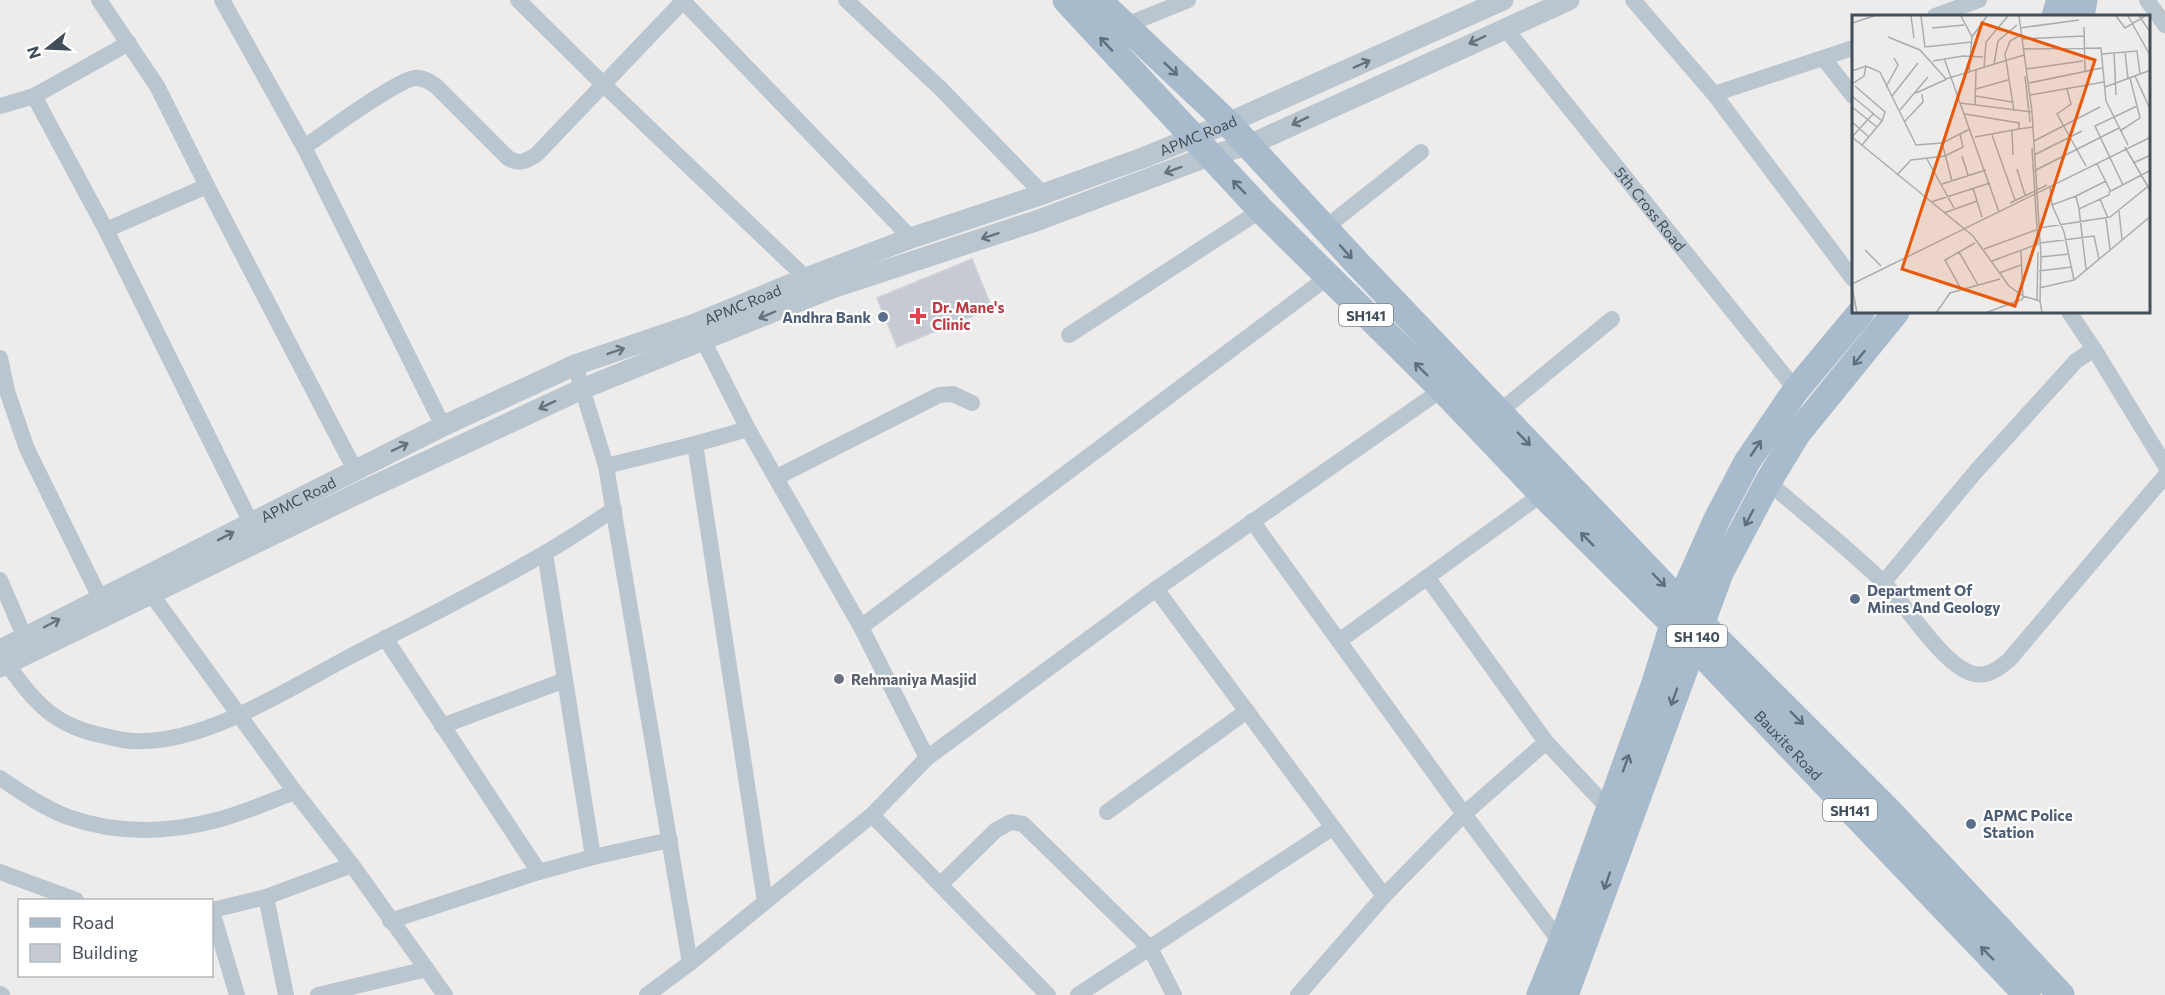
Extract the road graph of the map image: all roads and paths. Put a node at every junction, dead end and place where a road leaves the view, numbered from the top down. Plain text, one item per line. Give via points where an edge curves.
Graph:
1 (99, 0) edge
2 (222, 0) edge
3 (518, 0) edge
4 (683, 0) edge
5 (846, 0) edge
6 (1066, 0) edge
7 (1098, 0) edge
8 (1188, 0) edge
9 (1569, 0) edge
10 (1633, 0) edge
11 (1979, 0) edge
12 (2060, 0) edge
13 (2084, 0) edge
14 (2147, 0) edge
15 (1490, 2) edge
16 (1938, 15) edge
17 (2055, 15) edge
18 (2080, 15) edge
19 (2165, 25) edge
20 (1124, 26) junction
21 (1505, 28) junction
22 (129, 43) junction
23 (1852, 48) edge
24 (1824, 59) junction
25 (604, 85) junction
26 (1714, 94) junction
27 (1852, 95) edge
28 (34, 96) junction
29 (0, 106) edge
30 (1228, 123) junction
31 (1249, 145) junction
32 (1201, 146) junction
33 (304, 147) junction
34 (1421, 152) dead end
35 (207, 186) junction
36 (1042, 194) junction
37 (1261, 210) junction
38 (1325, 228) junction
39 (106, 230) junction
40 (911, 238) junction
41 (1328, 277) junction
42 (806, 278) junction
43 (1852, 278) edge
44 (1859, 314) edge
45 (1894, 314) edge
46 (2070, 314) edge
47 (1612, 320) dead end
48 (699, 332) junction
49 (1069, 335) dead end
50 (2094, 349) junction
51 (0, 358) edge
52 (575, 365) junction
53 (1453, 382) junction
54 (582, 389) junction
55 (1796, 390) junction
56 (972, 403) dead end
57 (1499, 412) junction
58 (443, 426) junction
59 (748, 429) junction
60 (695, 444) junction
61 (606, 465) junction
62 (2165, 465) edge
63 (355, 470) junction
64 (2165, 476) edge
65 (777, 477) junction
66 (1768, 482) junction
67 (1542, 494) junction
68 (615, 509) junction
69 (1252, 521) junction
70 (251, 523) junction
71 (545, 553) junction
72 (1427, 577) junction
73 (0, 580) edge
74 (1883, 583) junction
75 (146, 587) junction
76 (1156, 589) junction
77 (100, 600) junction
78 (1677, 613) junction
79 (861, 627) junction
80 (1697, 634) junction
81 (25, 638) junction
82 (385, 638) junction
83 (1339, 641) junction
84 (2, 660) edge
85 (565, 680) junction
86 (1247, 711) junction
87 (238, 715) junction
88 (442, 726) junction
89 (1546, 742) junction
90 (927, 758) junction
91 (0, 778) edge
92 (295, 792) junction
93 (1609, 809) junction
94 (1107, 812) dead end
95 (872, 814) junction
96 (1464, 814) junction
97 (1332, 828) junction
98 (670, 840) junction
99 (593, 857) junction
100 (352, 865) junction
101 (0, 872) edge
102 (539, 873) junction
103 (941, 884) junction
104 (1384, 896) junction
105 (266, 897) junction
106 (72, 899) edge
107 (765, 902) junction
108 (213, 910) edge
109 (213, 913) edge
110 (390, 921) junction
111 (1561, 943) junction
112 (1150, 948) junction
113 (690, 963) junction
114 (427, 969) junction
115 (2027, 983) edge
116 (237, 995) edge
117 (286, 995) edge
118 (318, 995) edge
119 (445, 995) edge
120 (647, 995) edge
121 (1048, 995) edge
122 (1078, 995) edge
123 (1174, 995) edge
124 (1298, 995) edge
125 (1540, 995) edge
126 (1565, 995) edge
127 (2061, 995) edge

1 - 22 street
2 - 33 street
3 - 25 street
4 - 25 street
4 - 40 street
5 - 36 street
32 -> 6 main road, SH141
7 - 20 main road
8 - 20 street
9 - 21 street, APMC Road
10 - 26 street
11 - 16 street
12 - 17 main road
13 - 18 main road
14 - 19 street
30 -> 15 street, APMC Road
20 -> 30 main road
21 -> 31 street, APMC Road
21 - 55 street, 5th Cross Road
22 - 28 street
22 - 35 street via 157,86
23 - 24 street
24 - 26 street
24 - 27 street
25 - 33 street via 537,154 522,162 508,158 436,86 415,78 384,93
25 - 42 street
26 - 43 street
28 - 29 street
28 - 39 street
30 - 31 main road
30 - 32 street, APMC Road
31 - 32 street, APMC Road
31 - 38 main road
32 - 36 street, APMC Road via 1144,157
37 -> 32 main road, SH141
32 -> 48 street, APMC Road via 1036,221
33 - 58 street
34 - 38 street
35 - 39 street
35 - 63 street
36 - 40 street, APMC Road
37 - 41 main road, SH141
37 - 49 street
38 -> 53 main road
39 - 70 street
40 - 42 street, APMC Road
53 -> 41 main road, SH141
41 - 79 street
42 - 48 street, APMC Road
44 - 55 main road, SH 140
45 -> 66 main road, SH 140 via 1797,434
46 - 50 street
47 - 57 street
52 -> 48 street, APMC Road
48 - 54 street, APMC Road
48 - 59 street
50 - 62 street
50 - 74 street via 2068,369
51 - 77 street via 27,449
52 - 54 street
52 - 58 street, APMC Road
53 - 57 main road
53 - 67 main road, SH141
53 - 69 street
54 - 61 street
54 -> 75 street, APMC Road
78 -> 55 main road, SH 140 via 1717,519 1747,462
56 - 65 street via 953,394 939,395
57 -> 78 main road
63 -> 58 street, APMC Road
59 - 60 street
59 - 65 street
60 - 61 street
60 - 107 street
61 - 68 street
63 - 70 street, APMC Road
64 - 74 street via 1996,671 1981,676 1947,656
65 - 79 street
66 - 74 street
66 -> 80 main road, SH 140 via 1720,573
67 - 72 street
78 -> 67 main road, SH141
68 - 71 street
68 - 98 street
69 - 76 street
69 - 83 street
75 -> 70 street, APMC Road
71 - 82 street
71 - 85 street
72 - 83 street
72 - 89 street
73 - 81 street
75 - 77 street, APMC Road
75 - 84 street, APMC Road
75 - 87 street
76 - 86 street
76 - 90 street
81 -> 77 street, APMC Road
78 - 80 main road, Bauxite Road / SH141
93 -> 78 main road, SH 140
79 - 90 street
80 - 115 main road, Bauxite Road / SH141
80 -> 126 main road, SH 140
81 - 84 street, APMC Road
82 - 87 street
82 - 88 street
83 - 96 street
84 - 87 street via 52,716 88,733 139,742 164,740
85 - 88 street
85 - 99 street
86 - 94 street
86 - 97 street
87 - 92 street
88 - 102 street
89 - 93 street
89 - 96 street
90 - 95 street
91 - 92 street via 66,816 97,825 151,831 219,820
92 - 100 street
93 - 111 main road, SH 140
95 - 103 street
95 - 107 street
96 - 104 street
96 - 111 street
97 - 104 street
97 - 112 street
98 - 99 street
98 - 113 street
99 - 102 street
100 - 105 street
100 - 110 street
101 - 106 street
102 - 110 street
103 - 112 street via 996,830 1011,822 1023,824
103 - 121 street
104 - 124 street
105 - 108 street
105 - 117 street
107 - 113 street
109 - 116 street
110 - 114 street
111 - 125 main road, SH 140
112 - 122 street
112 - 123 street
113 - 120 street
114 - 118 street
114 - 119 street
115 - 127 main road, Bauxite Road

